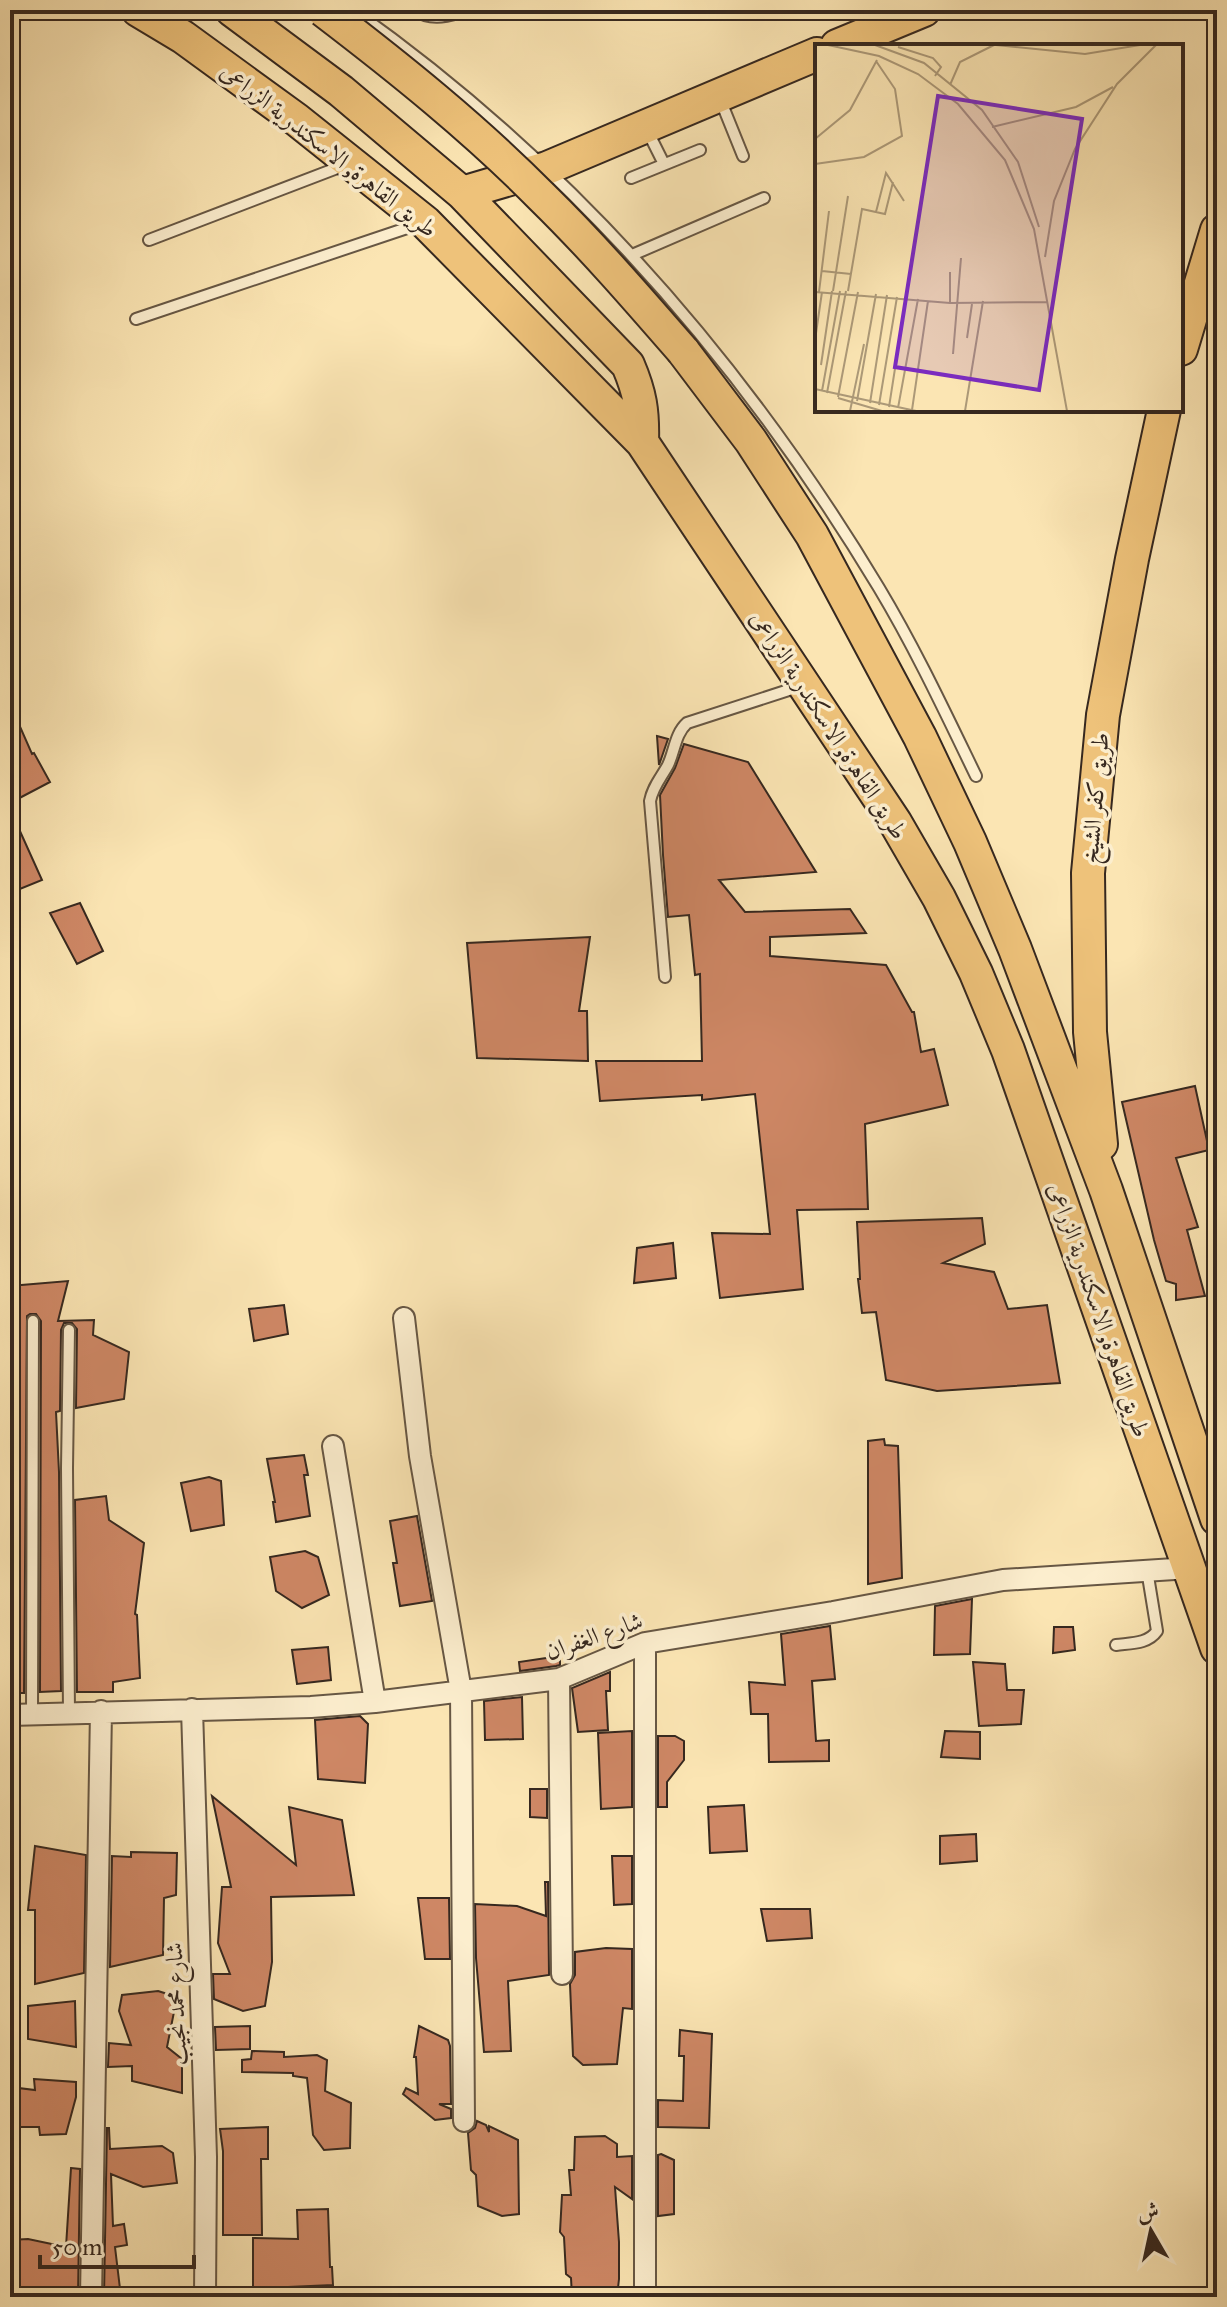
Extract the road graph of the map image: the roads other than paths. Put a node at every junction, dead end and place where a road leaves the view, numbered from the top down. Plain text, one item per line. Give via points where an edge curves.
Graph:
1 (138, 10) edge
2 (232, 10) edge
3 (323, 10) edge
4 (353, 10) edge
5 (377, 10) edge
6 (415, 10) edge
7 (472, 10) edge
8 (924, 10) edge
9 (366, 19) junction
10 (842, 44) edge
11 (815, 55) edge
12 (718, 95) junction
13 (645, 126) junction
14 (700, 150) dead end
15 (743, 156) dead end
16 (351, 163) junction
17 (664, 164) junction
18 (547, 168) junction
19 (631, 178) dead end
20 (462, 193) junction
21 (764, 198) dead end
22 (425, 222) junction
23 (1217, 230) edge
24 (149, 240) dead end
25 (632, 255) junction
26 (136, 319) dead end
27 (1183, 342) edge
28 (1164, 412) edge
29 (642, 442) junction
30 (804, 685) junction
31 (976, 776) dead end
32 (665, 977) dead end
33 (1106, 1190) junction
34 (404, 1318) dead end
35 (33, 1321) dead end
36 (69, 1330) dead end
37 (333, 1446) dead end
38 (1217, 1519) edge
39 (1190, 1568) junction
40 (1147, 1570) junction
41 (645, 1643) junction
42 (1116, 1645) dead end
43 (1217, 1648) edge
44 (559, 1679) junction
45 (461, 1691) junction
46 (375, 1702) junction
47 (192, 1709) junction
48 (101, 1711) junction
49 (69, 1713) junction
50 (32, 1714) junction
51 (10, 1715) edge
52 (562, 1974) dead end
53 (464, 2121) dead end
54 (91, 2297) edge
55 (205, 2297) edge
56 (645, 2297) edge

1 - 16 highway, طريق القاهرة, الاسكندرية الزراعى via 195,46
2 - 20 highway via 341,91
3 - 33 highway, طريق القاهرة, الاسكندرية الزراعى, bridge via 464,124 540,194 683,351 751,441 812,535 970,842
4 - 9 lane
5 - 9 lane
6 - 7 lane via 434,18
8 - 10 highway
9 - 18 lane
11 - 12 highway
12 - 13 highway
12 - 15 lane
13 - 17 lane
13 - 18 highway
14 - 17 lane
16 - 22 highway, طريق القاهرة, الاسكندرية الزراعى
16 - 24 lane
17 - 19 lane
18 - 20 highway
18 - 25 lane
20 - 29 highway via 628,365 643,416
21 - 25 lane
22 - 26 lane
22 - 29 highway, طريق القاهرة, الاسكندرية الزراعى
23 - 27 highway
25 - 31 lane via 765,416 825,501 931,682
28 - 33 highway, طريق كفر الشيخ via 1103,715 1088,873 1090,1032
29 - 30 highway, طريق القاهرة, الاسكندرية الزراعى
30 - 32 lane via 694,719 682,728 652,789
30 - 39 highway, طريق القاهرة, الاسكندرية الزراعى via 895,822 976,973 1008,1050
33 - 38 highway, طريق القاهرة, الاسكندرية الزراعى
34 - 45 street via 420,1456
35 - 50 lane
36 - 49 lane
37 - 46 street
39 - 40 street, شارع الغفران
39 - 43 highway, طريق القاهرة, الاسكندرية الزراعى
40 - 41 street, شارع الغفران via 1003,1580
40 - 42 lane via 1157,1631 1146,1641
41 - 44 street, شارع الغفران
41 - 56 street
44 - 45 street, شارع الغفران
44 - 52 street
45 - 46 street, شارع الغفران
45 - 53 street
46 - 47 street, شارع الغفران
47 - 48 street, شارع الغفران
47 - 55 street, شارع محمد نجيب via 206,2157
48 - 49 street, شارع الغفران
48 - 54 street
49 - 50 street, شارع الغفران
50 - 51 street, شارع الغفران

